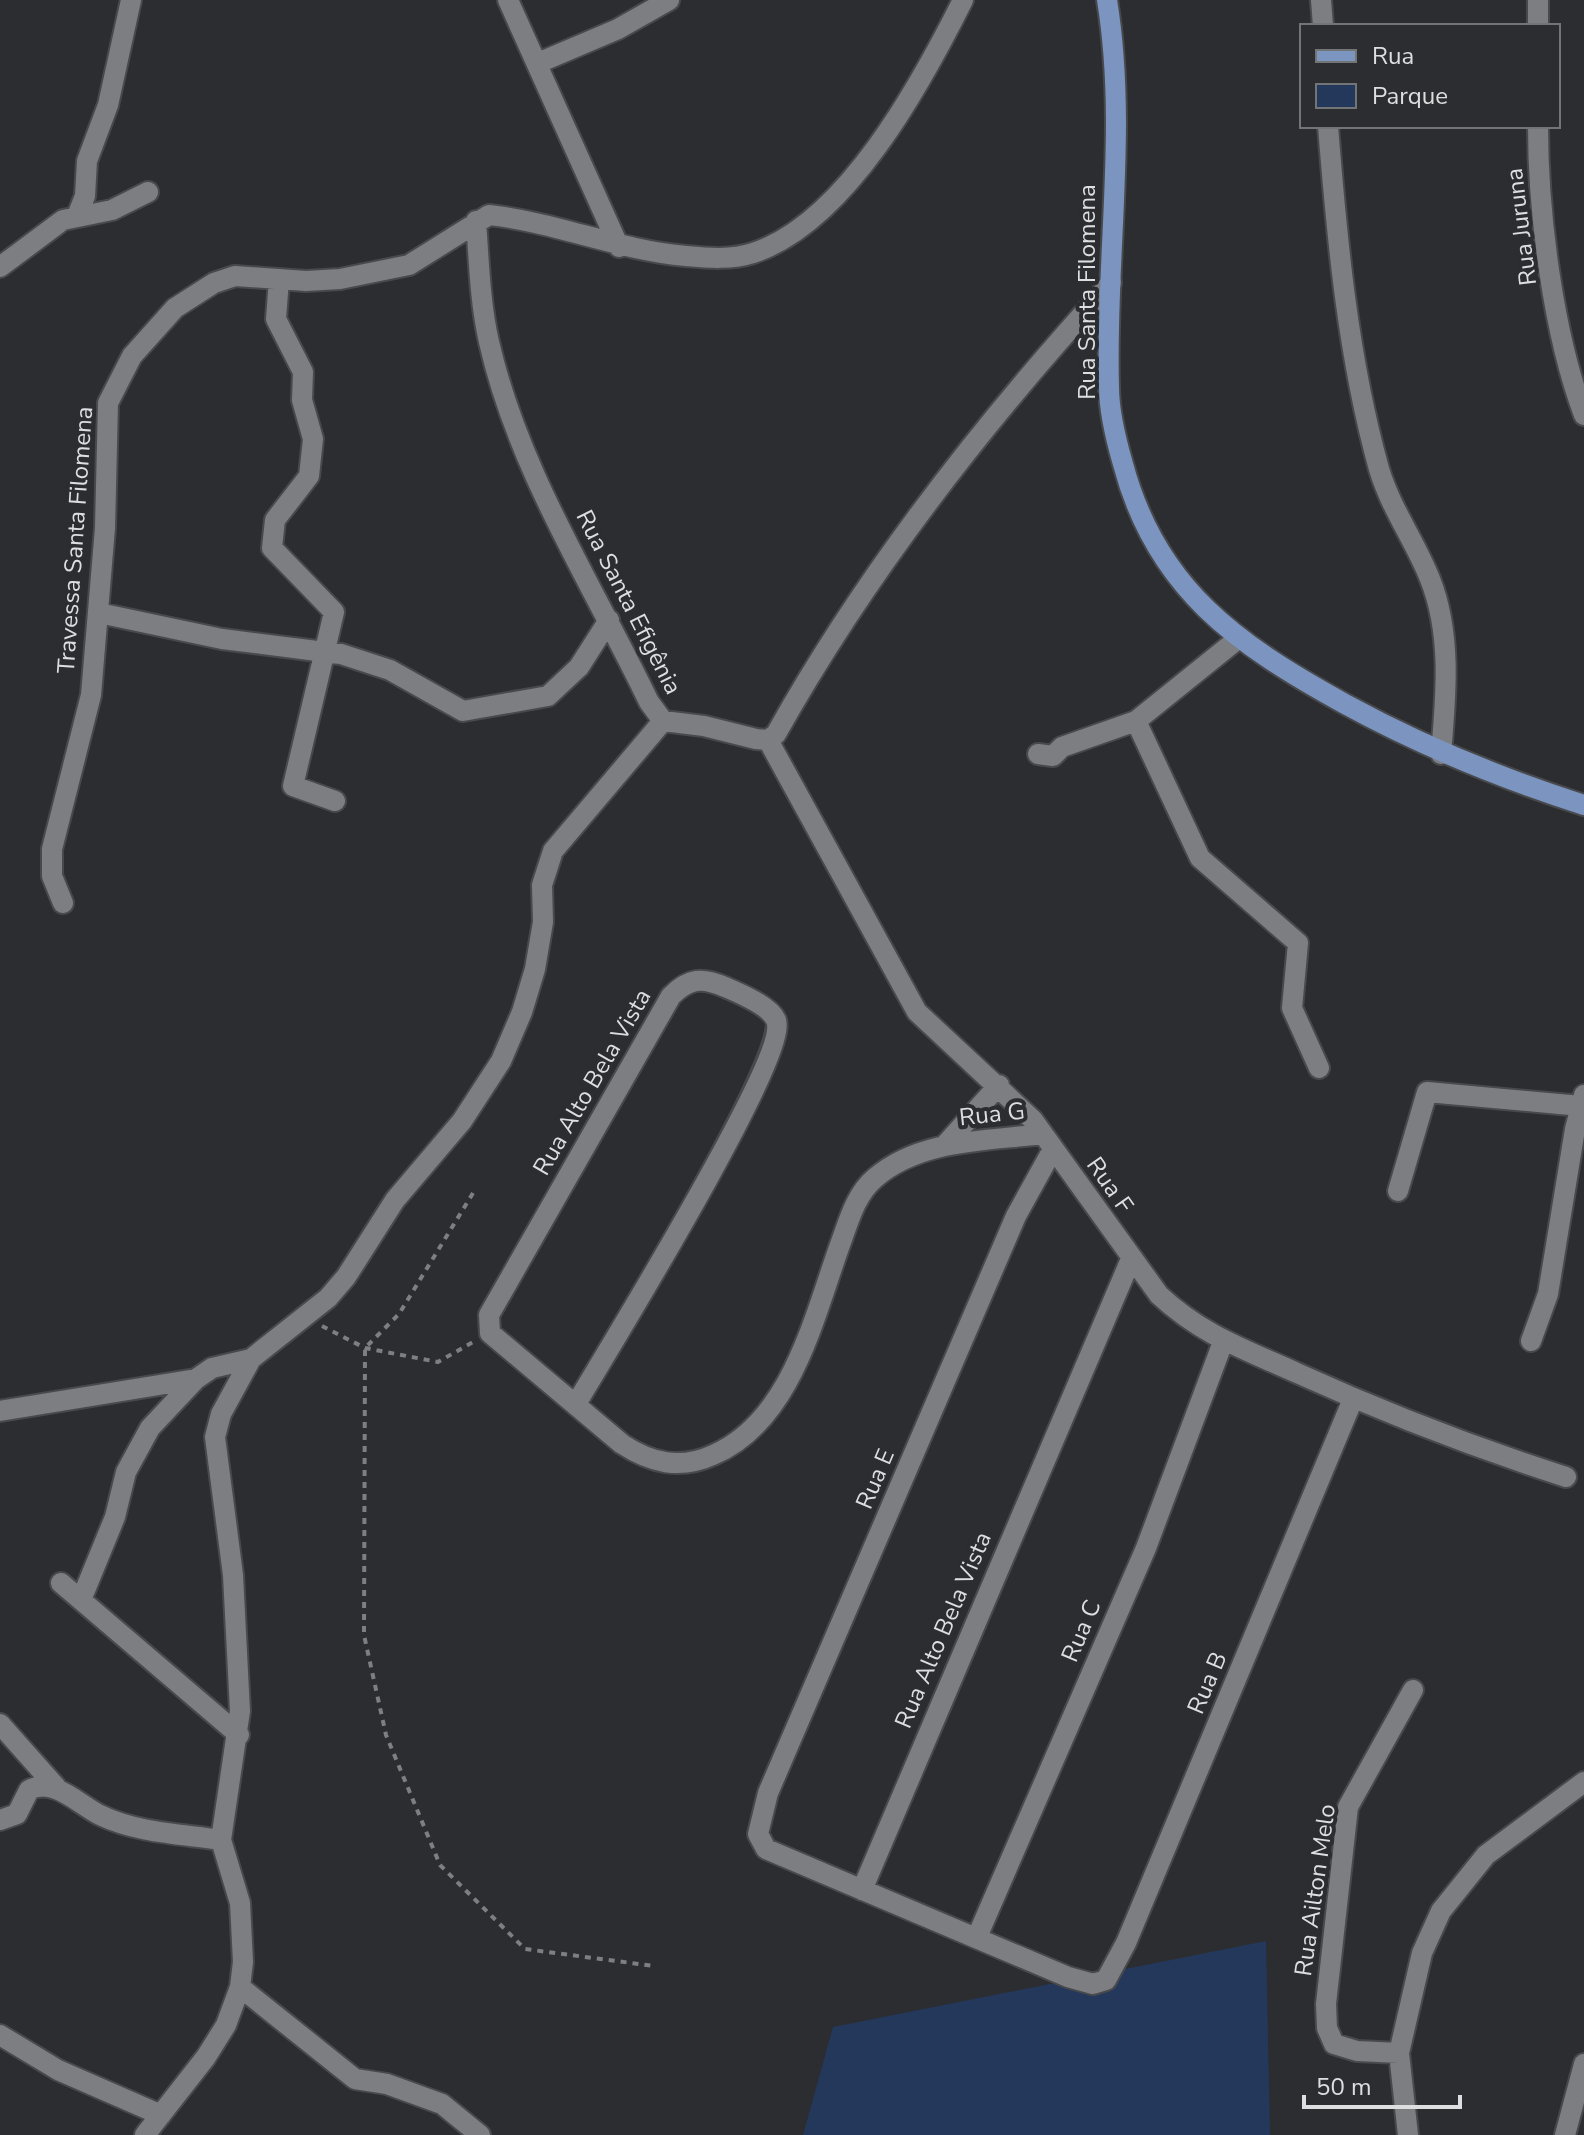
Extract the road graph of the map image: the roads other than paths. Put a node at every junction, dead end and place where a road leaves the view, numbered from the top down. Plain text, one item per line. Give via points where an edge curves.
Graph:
1 (131, 0) edge
2 (508, 0) edge
3 (669, 0) edge
4 (963, 0) edge
5 (1107, 0) edge
6 (1321, 0) edge
7 (1538, 0) edge
8 (1323, 24) edge
9 (1538, 24) edge
10 (538, 63) junction
11 (1328, 128) edge
12 (1538, 128) edge
13 (148, 192) dead end
14 (77, 216) junction
15 (476, 221) junction
16 (619, 247) junction
17 (0, 267) edge
18 (279, 279) junction
19 (1111, 283) junction
20 (1584, 415) edge
21 (99, 613) junction
22 (609, 620) junction
23 (1239, 638) junction
24 (323, 652) junction
25 (663, 721) junction
26 (1136, 721) junction
27 (768, 740) junction
28 (1038, 754) dead end
29 (1441, 754) junction
30 (335, 801) dead end
31 (1584, 805) edge
32 (63, 903) dead end
33 (1319, 1068) dead end
34 (999, 1085) junction
35 (1582, 1100) edge
36 (1048, 1142) junction
37 (946, 1144) junction
38 (1398, 1191) dead end
39 (1131, 1259) junction
40 (1531, 1341) dead end
41 (1223, 1342) junction
42 (251, 1359) junction
43 (196, 1379) junction
44 (1353, 1399) junction
45 (576, 1404) junction
46 (0, 1411) edge
47 (1566, 1477) dead end
48 (61, 1583) dead end
49 (81, 1600) junction
50 (1413, 1690) dead end
51 (0, 1724) edge
52 (239, 1735) junction
53 (1584, 1782) edge
54 (56, 1787) junction
55 (0, 1820) edge
56 (221, 1840) junction
57 (862, 1890) junction
58 (977, 1937) junction
59 (240, 1987) junction
60 (0, 2035) edge
61 (1399, 2053) junction
62 (1584, 2064) edge
63 (161, 2115) junction
64 (145, 2135) edge
65 (480, 2135) edge
66 (1408, 2135) edge
67 (1565, 2135) edge

1 - 14 street
2 - 10 street
3 - 10 street via 618,29
4 - 16 street via 920,83 879,143 854,176 789,235 731,258
5 - 19 main road, Rua Santa Filomena via 1116,101
6 - 8 street
7 - 9 street
10 - 16 street
11 - 29 street via 1338,244 1366,416 1388,495 1431,580 1440,612 1445,686
12 - 20 street, Rua Juruna via 1549,261
13 - 14 street via 112,210
14 - 17 street via 46,230
15 - 16 street via 497,215
15 - 18 street, Travessa Santa Filomena via 409,265 340,279
15 - 22 street, Rua Santa Efigênia via 485,320 507,402 544,492
18 - 21 street, Travessa Santa Filomena via 235,276 200,291 175,308 117,381 104,430
18 - 24 street via 276,319 303,372 302,400 313,439 309,476 275,520 272,548 334,612
19 - 23 main road, Rua Santa Filomena via 1109,391 1129,486 1147,532 1177,578
19 - 27 street via 992,419 855,604
21 - 24 street via 196,634
21 - 32 street, Travessa Santa Filomena via 91,695 52,849 52,876
22 - 24 street via 579,667 548,696 463,711 390,670
22 - 25 street, Rua Santa Efigênia
23 - 26 street
23 - 29 main road, Rua Santa Filomena via 1272,664
24 - 30 street via 293,786
25 - 27 street, Rua Santa Efigênia
25 - 42 street via 553,851 542,885 543,922 535,969 501,1061 462,1121 395,1200 346,1277 306,1317
26 - 28 street via 1062,747 1053,756
26 - 33 street via 1200,858 1298,943 1292,1008
27 - 34 street, Rua F via 917,1012
29 - 31 main road, Rua Santa Filomena
34 - 36 street, Rua F
34 - 37 street
35 - 38 street via 1427,1092
35 - 40 street via 1555,1263
36 - 37 street, Rua G
36 - 39 street, Rua F
36 - 57 street, Rua E via 768,1793 758,1834 766,1849
37 - 45 street via 897,1164 864,1189 787,1381 768,1414 743,1437 723,1451 684,1464 646,1459
39 - 41 street, Rua F via 1167,1303
39 - 57 street, Rua Alto Bela Vista
41 - 44 street, Rua F
41 - 58 street, Rua C via 1146,1548
42 - 43 street via 212,1368
42 - 52 street via 227,1398 215,1437 233,1575
43 - 46 street
43 - 49 street via 135,1452
44 - 47 street, Rua F via 1449,1439
44 - 58 street, Rua B via 1116,1966 1102,1983 1084,1983
45 - 45 street, Rua Alto Bela Vista via 490,1333 489,1315 671,996 689,981 704,979 770,1012 777,1029 763,1073 677,1234
48 - 49 street
49 - 52 street
50 - 61 street, Rua Ailton Melo via 1348,1807 1326,2004 1334,2044
51 - 54 street
52 - 56 street
53 - 61 street via 1486,1855 1456,1888 1422,1953
54 - 55 street via 29,1790 17,1814
54 - 56 street via 123,1823
56 - 59 street via 240,1903
57 - 58 street
59 - 63 street via 219,2036
59 - 65 street via 355,2079 387,2084 442,2104
60 - 63 street via 58,2070
61 - 66 street
62 - 67 street
63 - 64 street

